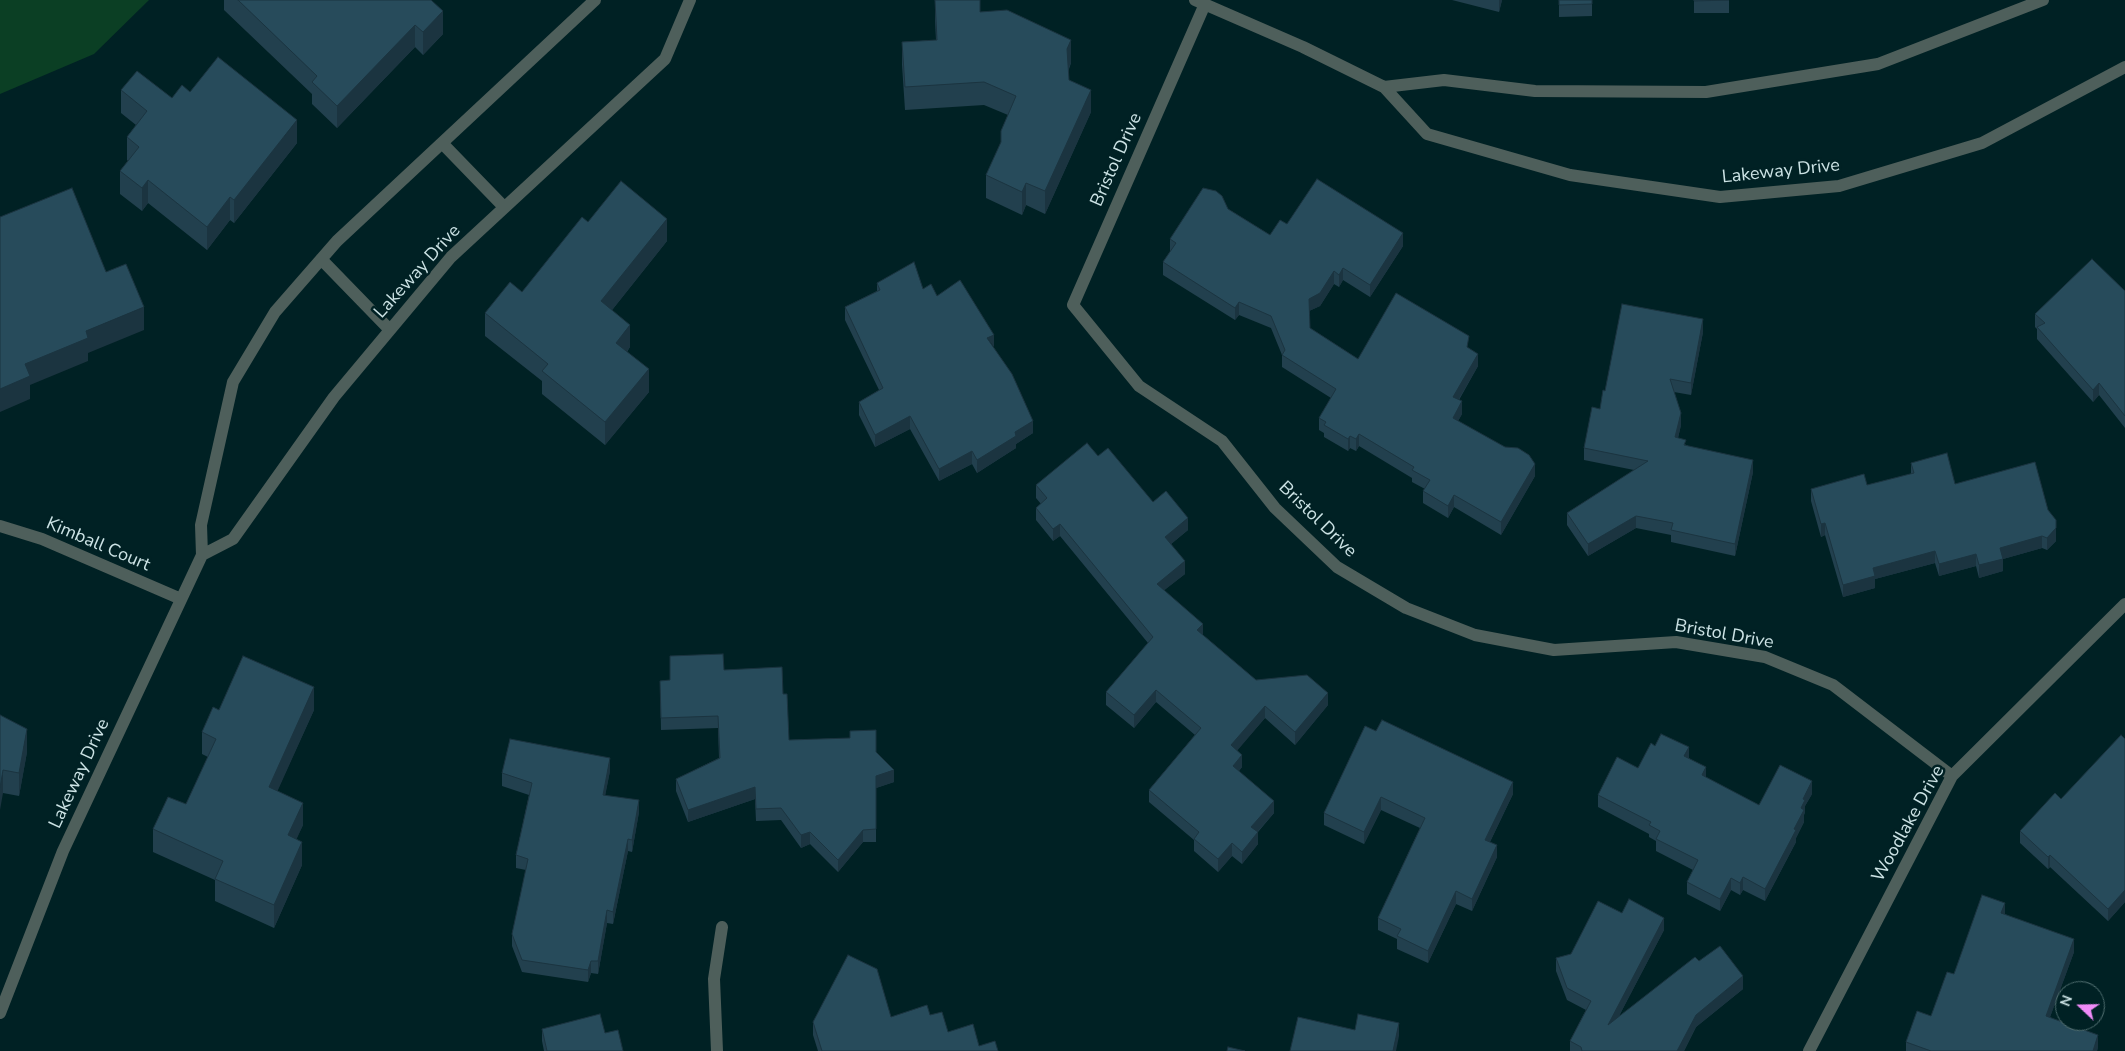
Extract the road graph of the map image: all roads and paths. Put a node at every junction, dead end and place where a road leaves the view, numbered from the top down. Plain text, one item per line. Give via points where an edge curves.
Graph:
1 (595, 0) edge
2 (690, 0) edge
3 (2043, 0) edge
4 (1200, 2) edge
5 (2125, 67) edge
6 (1384, 87) junction
7 (442, 143) junction
8 (504, 207) junction
9 (321, 259) junction
10 (390, 330) junction
11 (0, 526) edge
12 (202, 555) junction
13 (182, 599) junction
14 (2125, 604) edge
15 (1952, 776) junction
16 (722, 927) dead end
17 (0, 1013) edge
18 (717, 1051) edge
19 (1809, 1051) edge

1 - 7 street, Lakeway Drive
2 - 8 street, Lakeway Drive via 665,59
3 - 6 street via 1878,64 1706,92 1535,91 1444,80
4 - 6 street, Lakeway Drive
4 - 15 street, Bristol Drive via 1072,306 1139,386 1222,440 1275,508 1337,567 1406,608 1475,635 1554,650 1676,642 1765,656 1833,685
5 - 6 street, Lakeway Drive via 1982,143 1839,186 1720,197 1570,174 1427,134
7 - 8 street
7 - 9 street, Lakeway Drive
8 - 10 street, Lakeway Drive via 451,257
9 - 10 street
9 - 12 street, Lakeway Drive via 275,312 233,382 201,525
10 - 12 street, Lakeway Drive via 334,397 233,540
11 - 13 street, Kimball Court via 42,539
12 - 13 street, Lakeway Drive
13 - 17 street, Lakeway Drive via 63,851
14 - 15 street, Woodlake Drive
15 - 19 street, Woodlake Drive
16 - 18 street via 714,979

